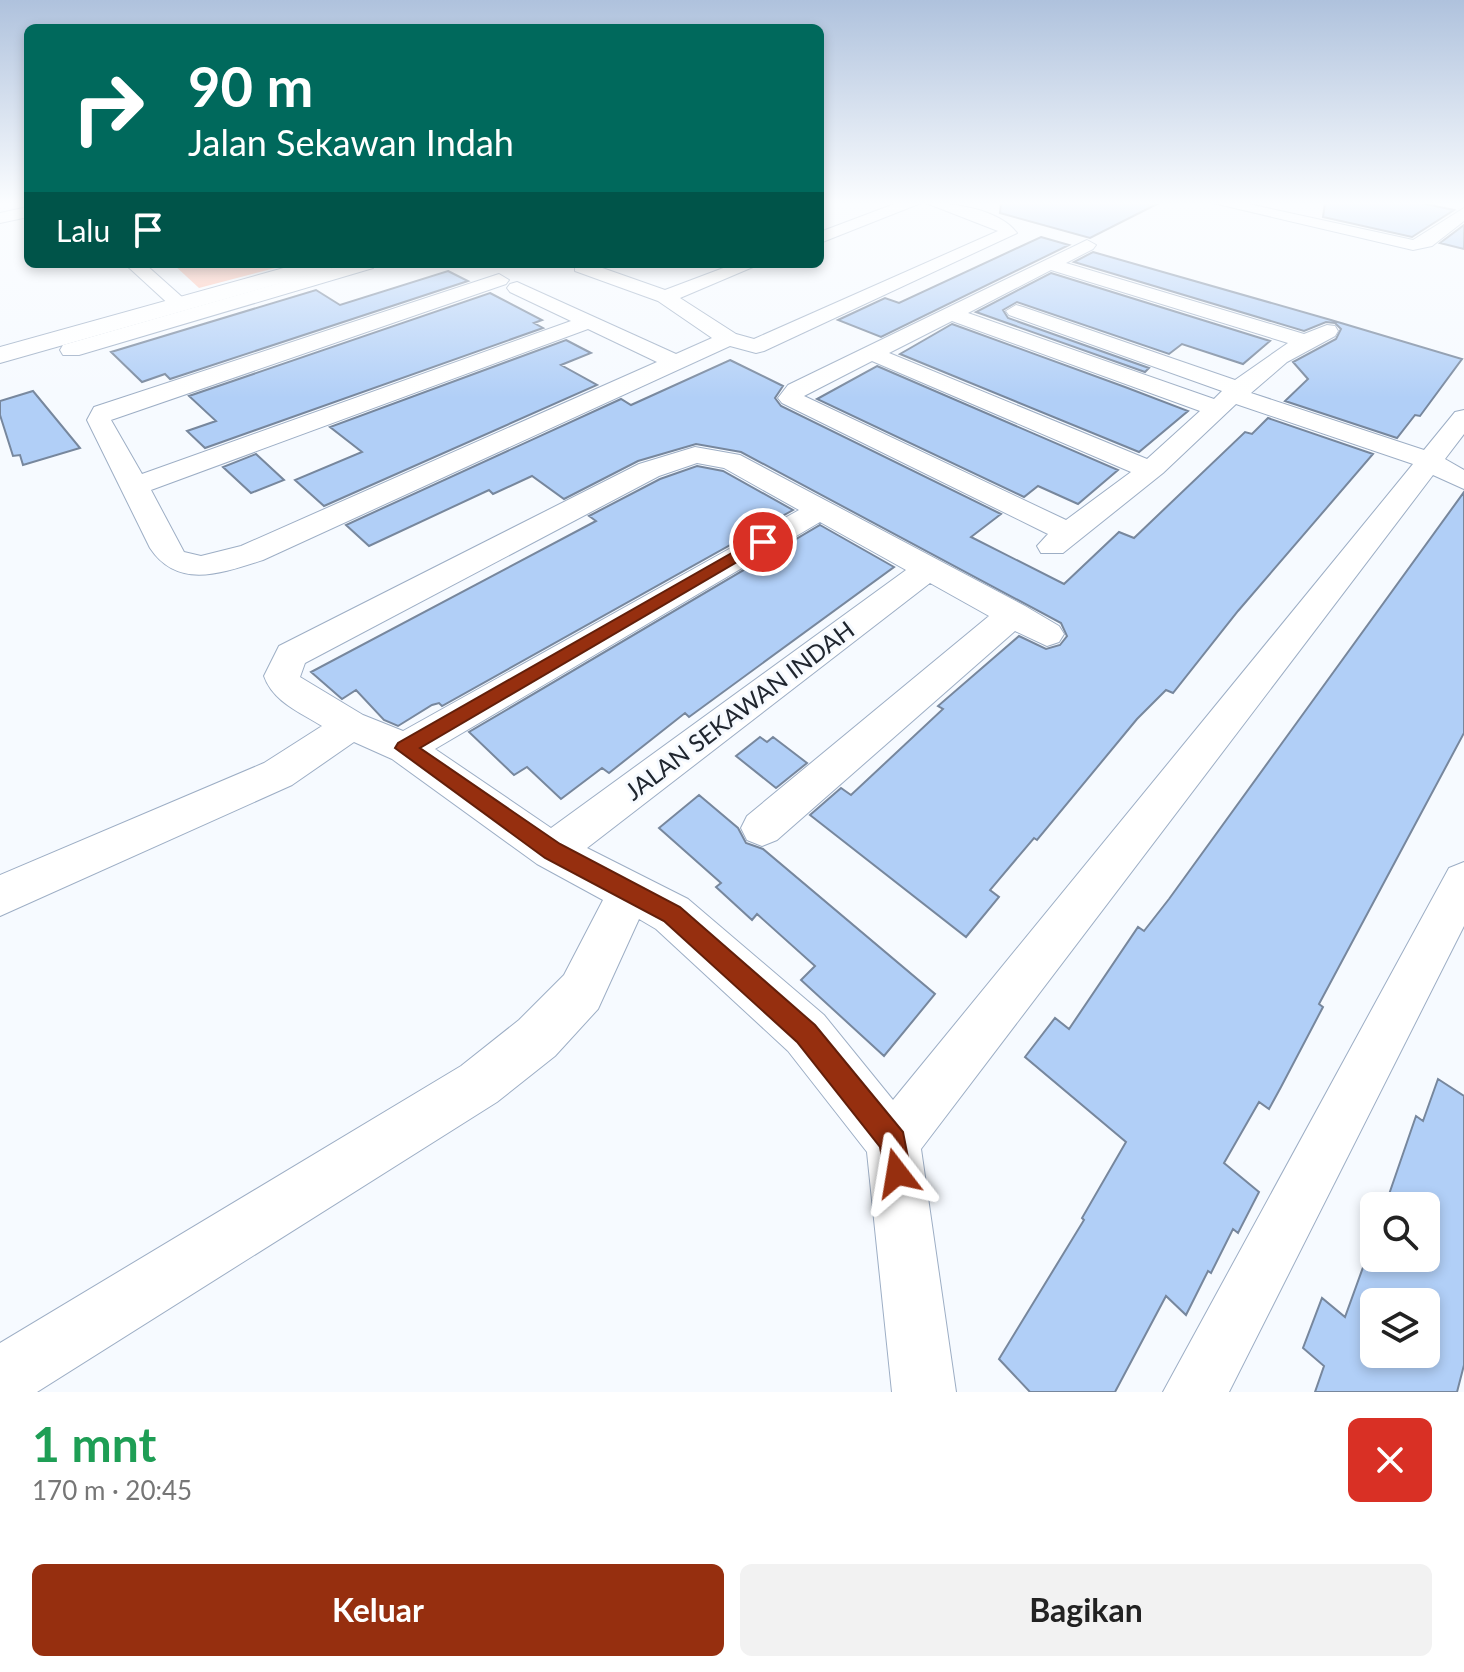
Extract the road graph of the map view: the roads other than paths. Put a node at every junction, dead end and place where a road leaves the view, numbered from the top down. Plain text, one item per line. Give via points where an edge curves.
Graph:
1 (139, 268) edge
2 (309, 268) edge
3 (352, 268) edge
4 (581, 268) edge
5 (589, 268) edge
6 (741, 268) edge
7 (931, 268) edge
8 (1042, 268) edge
9 (1065, 268) edge
10 (508, 277) edge
11 (665, 297) junction
12 (981, 298) junction
13 (181, 305) junction
14 (951, 314) junction
15 (592, 321) junction
16 (728, 339) junction
17 (71, 350) dead end
18 (873, 354) junction
19 (0, 355) edge
20 (679, 364) junction
21 (1232, 398) junction
22 (1464, 417) edge
23 (1427, 460) junction
24 (1150, 470) junction
25 (1464, 481) edge
26 (135, 486) junction
27 (819, 510) junction
28 (1069, 533) junction
29 (1048, 550) dead end
30 (927, 570) junction
31 (1013, 614) junction
32 (1047, 634) dead end
33 (350, 725) junction
34 (405, 748) junction
35 (762, 828) dead end
36 (552, 851) junction
37 (1464, 882) edge
38 (629, 894) junction
39 (0, 896) edge
40 (893, 1142) junction
41 (0, 1379) edge
42 (924, 1392) edge
43 (1195, 1392) edge

1 - 13 street
2 - 13 street
3 - 17 street
4 - 10 street via 580,276 565,284
5 - 11 street
6 - 11 street
7 - 16 street via 769,342 748,346
8 - 12 street
9 - 21 street via 1315,336
10 - 15 street
10 - 26 street via 103,412 99,420
11 - 16 street
12 - 14 street
12 - 21 street
13 - 19 street
14 - 18 street
14 - 21 street
15 - 20 street
15 - 26 street
16 - 20 street
18 - 24 street
18 - 28 street via 796,390 790,398
20 - 26 street via 208,568 193,569 172,559
21 - 23 street
21 - 24 street
22 - 23 street
23 - 25 street
23 - 40 street
24 - 28 street
27 - 30 street
27 - 33 street via 712,455 681,458 649,470 291,655 282,676 285,685
27 - 34 street
28 - 29 street
30 - 31 street
30 - 36 street, JALAN SEKAWAN INDAH
31 - 32 street
31 - 35 street
33 - 34 street
33 - 39 street via 294,764
34 - 36 street
36 - 38 street
37 - 43 street
38 - 40 street via 672,914 806,1033
38 - 41 street via 581,992 537,1038 479,1084
40 - 42 street

